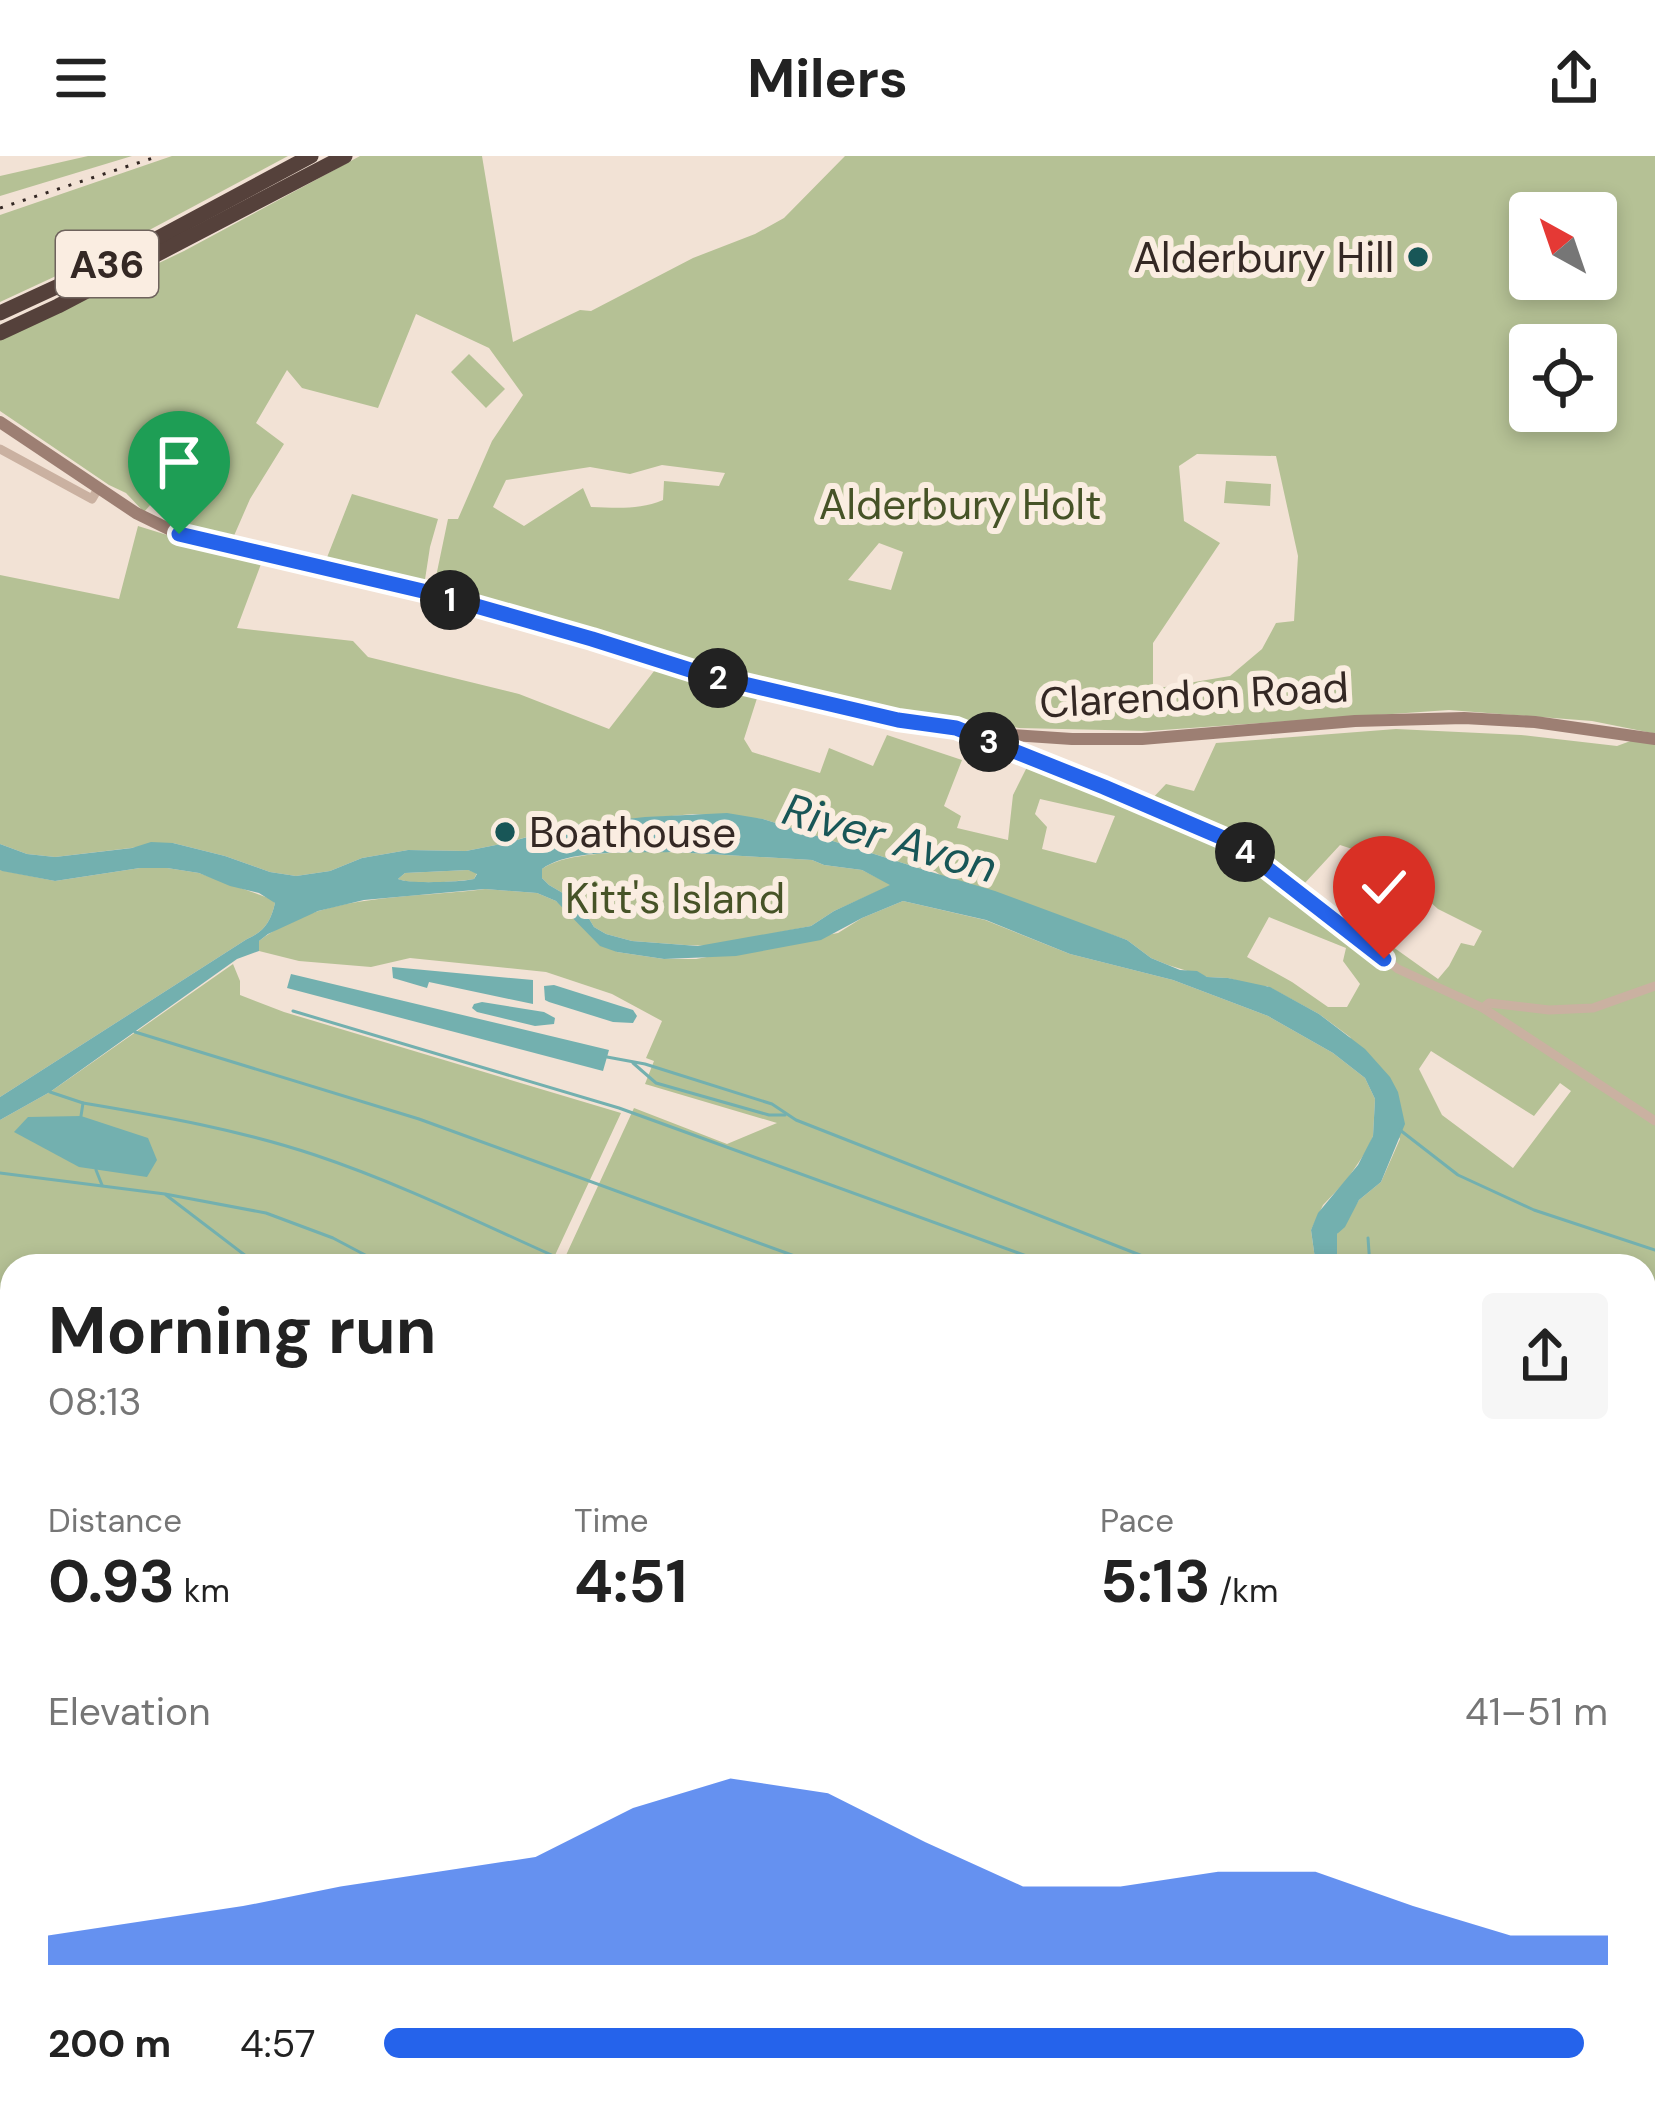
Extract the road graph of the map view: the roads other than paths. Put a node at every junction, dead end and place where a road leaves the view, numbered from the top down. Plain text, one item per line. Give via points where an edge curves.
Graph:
1 (311, 156) edge
2 (345, 156) edge
3 (242, 202) junction
4 (0, 313) edge
5 (0, 333) edge
6 (0, 422) edge
7 (0, 449) edge
8 (99, 487) junction
9 (956, 728) junction
10 (1655, 739) edge
11 (1655, 986) edge
12 (1483, 1008) junction
13 (1655, 1120) edge

1 - 3 highway, A36
2 - 3 highway, A36
3 - 4 highway, A36 via 212,208
3 - 5 highway, A36 via 210,227
6 - 8 street, Clarendon Road
7 - 8 street via 92,499
8 - 9 street, Clarendon Road via 179,534 427,592 706,675
9 - 10 street, Clarendon Road via 1142,739 1464,718
9 - 12 street via 1223,838 1398,969
11 - 12 street via 1593,1008
12 - 13 street

